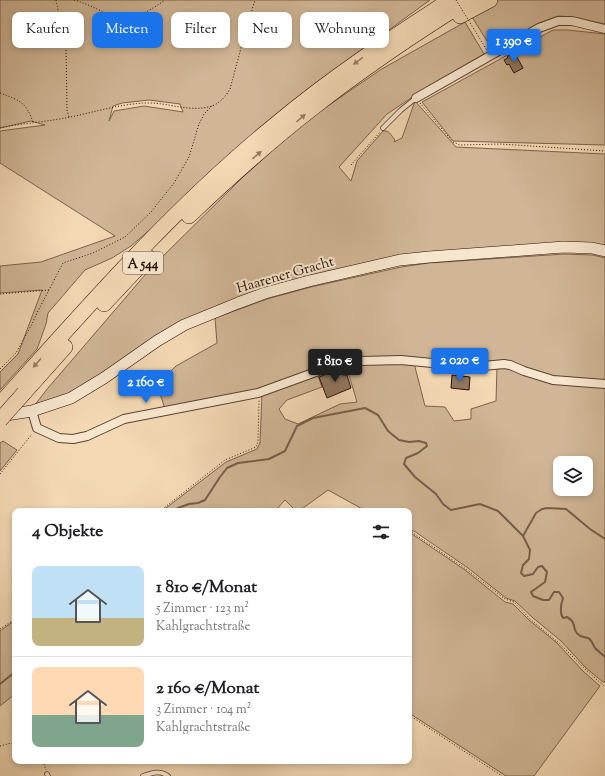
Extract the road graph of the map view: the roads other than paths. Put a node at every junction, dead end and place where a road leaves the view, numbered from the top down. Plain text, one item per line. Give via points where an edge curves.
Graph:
1 (435, 0) edge
2 (450, 0) edge
3 (469, 0) edge
4 (490, 0) edge
5 (605, 29) edge
6 (417, 34) junction
7 (390, 39) junction
8 (416, 98) joint
9 (383, 128) road end
10 (605, 251) edge
11 (605, 384) edge
12 (4, 400) edge
13 (32, 411) junction
14 (0, 416) edge
15 (0, 420) edge
16 (142, 776) edge
17 (168, 776) edge

1 - 7 highway via 412,17
2 - 7 highway, A 544
3 - 6 highway, A 544
4 - 6 highway
5 - 8 street via 558,21 539,28
15 -> 6 highway, A 544, bridge via 160,244 236,172 314,107
7 -> 12 highway, A 544 via 275,124 198,194 119,272
8 - 9 lane
10 - 13 main road, Haarener Gracht via 564,247 408,260 265,293 184,325 71,398
11 - 13 street via 553,380 504,364 473,367 401,360 368,361 338,364 258,393 128,418 80,438 59,438 37,428
13 - 14 main road, Haarener Gracht
16 - 17 lane via 161,772

